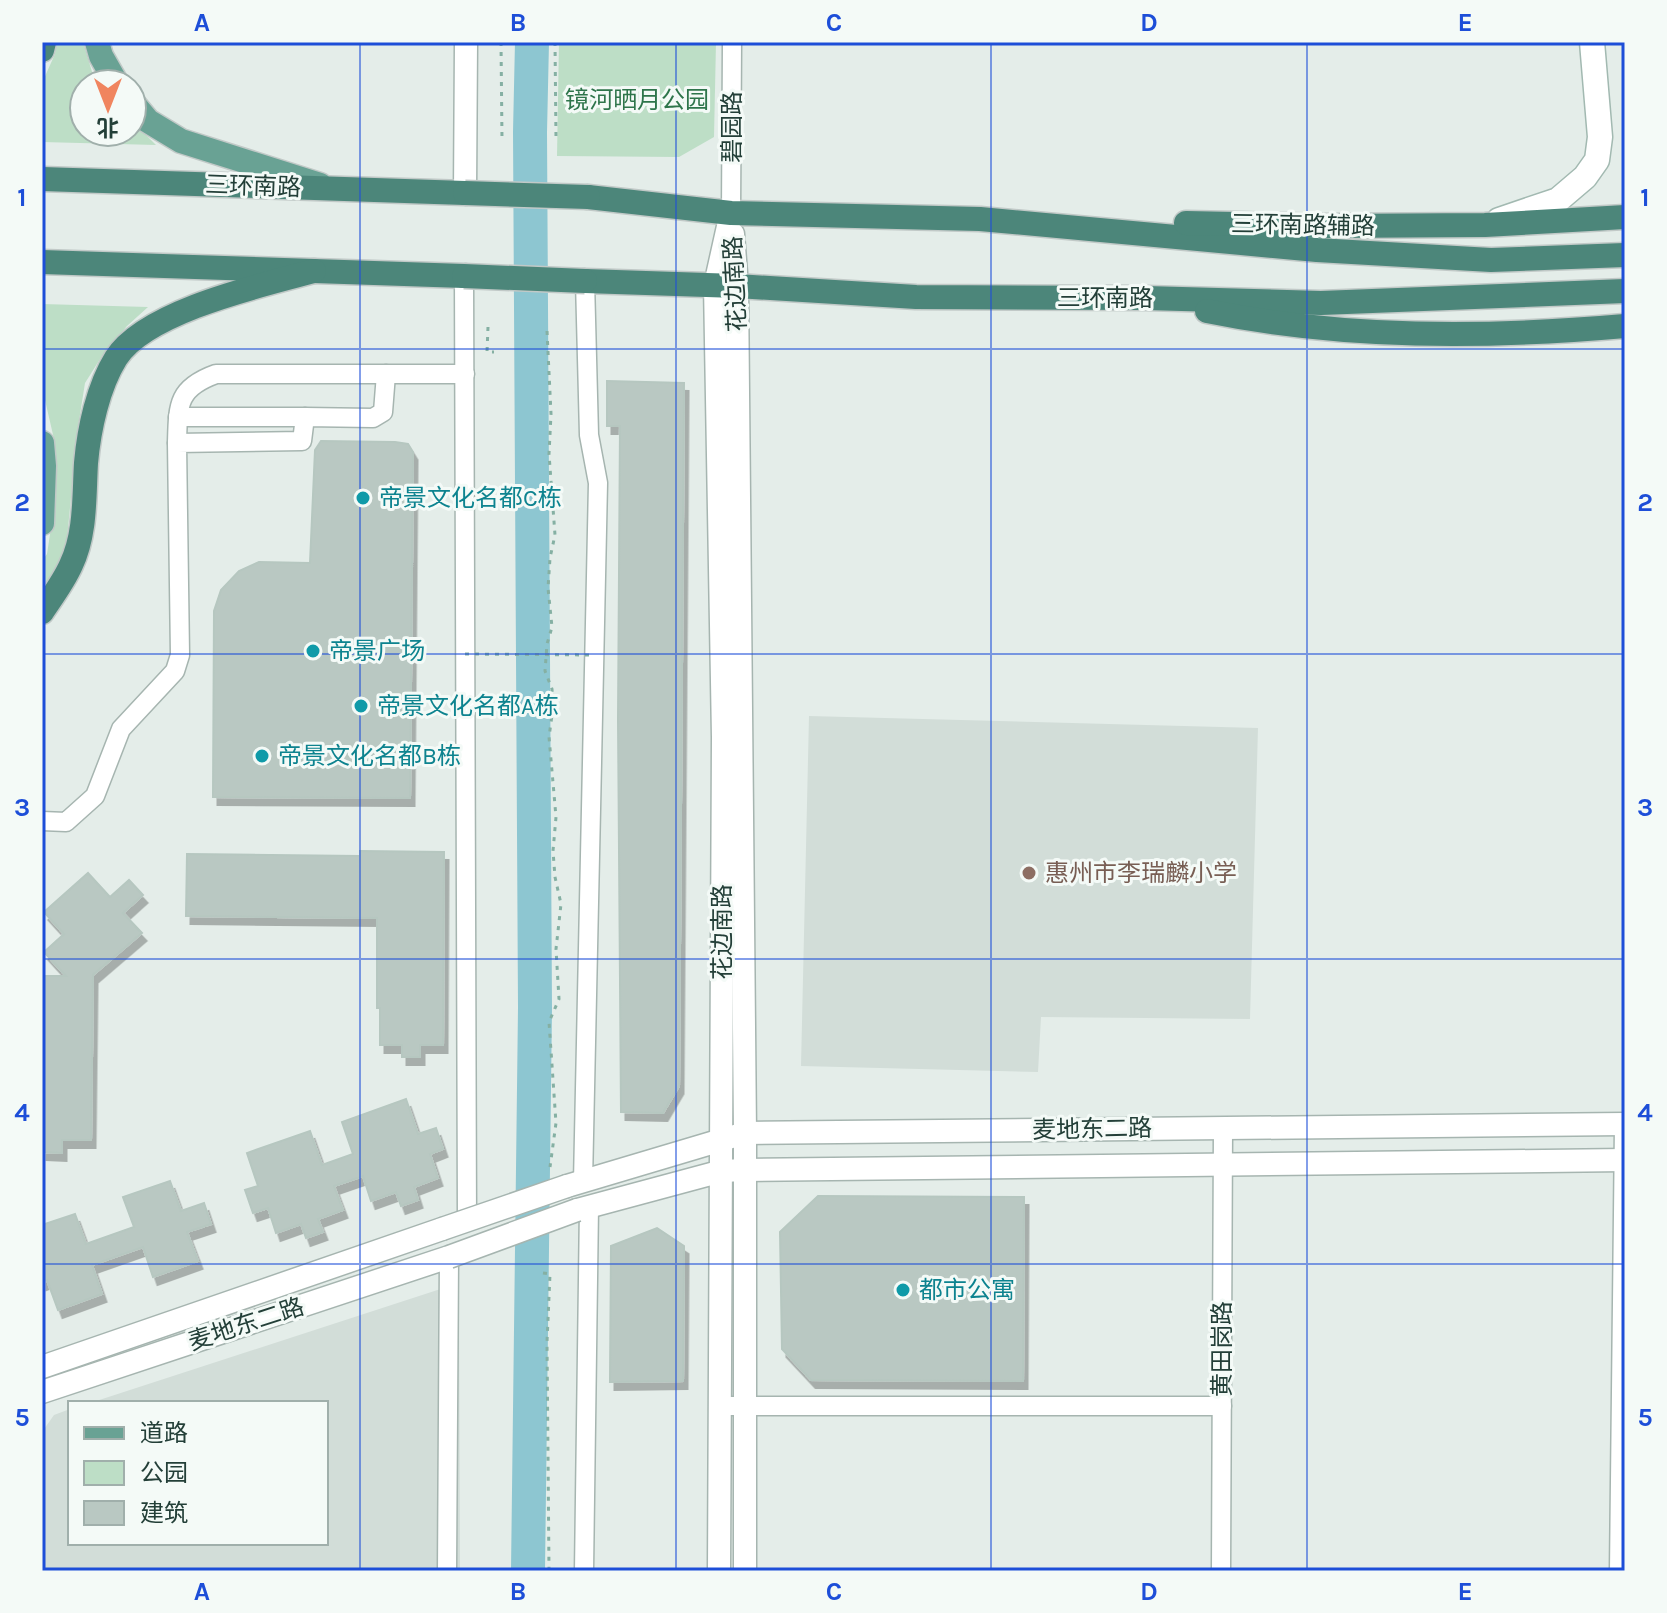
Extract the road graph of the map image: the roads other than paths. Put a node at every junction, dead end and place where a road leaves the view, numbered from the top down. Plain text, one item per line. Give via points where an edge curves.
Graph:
1 (44, 42) edge
2 (97, 42) edge
3 (466, 42) edge
4 (732, 42) edge
5 (1592, 42) edge
6 (42, 50) edge
7 (108, 68) edge
8 (148, 121) edge
9 (42, 179) edge
10 (334, 189) junction
11 (465, 193) junction
12 (731, 213) junction
13 (1625, 217) edge
14 (980, 219) junction
15 (1485, 225) junction
16 (1625, 255) edge
17 (42, 262) edge
18 (314, 271) junction
19 (464, 276) junction
20 (585, 281) junction
21 (726, 285) junction
22 (1625, 291) edge
23 (1146, 298) junction
24 (1625, 326) edge
25 (386, 374) junction
26 (465, 374) junction
27 (178, 417) junction
28 (305, 417) junction
29 (42, 443) edge
30 (177, 443) junction
31 (42, 523) edge
32 (42, 612) edge
33 (42, 821) edge
34 (1624, 1124) edge
35 (1223, 1128) junction
36 (745, 1133) junction
37 (721, 1140) junction
38 (1624, 1160) edge
39 (1222, 1164) junction
40 (745, 1170) junction
41 (722, 1171) junction
42 (575, 1184) junction
43 (583, 1208) junction
44 (467, 1221) junction
45 (449, 1257) junction
46 (42, 1367) edge
47 (42, 1392) edge
48 (744, 1405) junction
49 (720, 1406) junction
50 (1222, 1406) junction
51 (1621, 1562) edge
52 (447, 1571) edge
53 (584, 1571) edge
54 (719, 1571) edge
55 (745, 1571) edge
56 (1221, 1571) edge

1 - 6 highway
2 - 7 main road
3 - 11 street
4 - 12 street, 碧园路
5 - 15 main road via 1597,160 1558,200
8 - 10 main road via 181,141
9 - 10 highway, 三环南路
10 - 11 highway, 三环南路
11 - 12 highway, 三环南路, bridge via 588,197
12 - 14 highway
12 - 21 street, 花边南路
13 - 15 highway, 三环南路辅路
14 - 15 highway, 三环南路辅路
14 - 16 highway via 1475,259
17 - 18 highway
18 - 19 highway
18 - 32 highway via 218,298 157,325 117,357 99,398 88,449 80,537 71,565
19 - 20 highway, 三环南路, bridge
19 - 26 street
20 - 21 highway, 三环南路
20 - 42 street via 589,435 598,483
21 - 23 highway, 三环南路 via 916,297
21 - 36 street, 花边南路
21 - 37 street, 花边南路
22 - 23 highway, 三环南路 via 1321,303
23 - 24 highway via 1260,322 1359,332
25 - 26 street
25 - 27 street via 216,374 197,381 185,394
25 - 28 street via 383,412 373,418
26 - 44 street
27 - 28 street
27 - 30 street
28 - 30 street via 302,441
29 - 31 main road
30 - 33 street via 180,655 175,671 121,729 95,796 66,822
34 - 35 street, 麦地东二路
34 - 38 street
35 - 36 street, 麦地东二路
35 - 39 street, 黄田岗路
36 - 37 street, 麦地东二路
36 - 40 street, 花边南路
37 - 41 street, 花边南路
37 - 42 street, 麦地东二路
38 - 39 street, 麦地东二路
38 - 51 street
39 - 40 street, 麦地东二路
39 - 50 street, 黄田岗路
40 - 41 street, 麦地东二路
40 - 48 street, 花边南路
41 - 43 street, 麦地东二路
41 - 49 street, 花边南路
42 - 44 street, 麦地东二路, bridge
43 - 45 street, 麦地东二路, bridge
43 - 53 street
44 - 46 street, 麦地东二路, bridge
45 - 47 street, 麦地东二路
45 - 52 street
48 - 49 street
48 - 50 street
48 - 55 street, 花边南路
49 - 54 street, 花边南路
50 - 56 street, 黄田岗路

